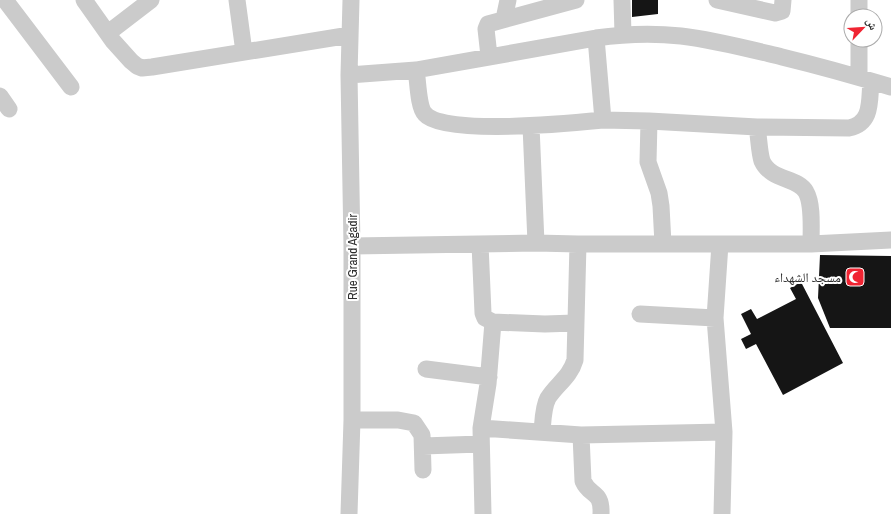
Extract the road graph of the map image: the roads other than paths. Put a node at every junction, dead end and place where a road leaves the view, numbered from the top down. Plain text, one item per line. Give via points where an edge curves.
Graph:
1 (4, 0) edge
2 (84, 0) edge
3 (151, 0) edge
4 (237, 0) edge
5 (351, 0) edge
6 (508, 0) edge
7 (576, 0) edge
8 (622, 0) edge
9 (720, 0) edge
10 (779, 7) edge
11 (504, 19) junction
12 (108, 33) junction
13 (623, 34) junction
14 (350, 35) junction
15 (596, 38) junction
16 (860, 48) edge
17 (244, 52) junction
18 (489, 56) junction
19 (416, 70) junction
20 (349, 75) junction
21 (865, 79) junction
22 (71, 87) dead end
23 (891, 87) edge
24 (603, 120) junction
25 (649, 121) junction
26 (531, 126) junction
27 (757, 127) junction
28 (891, 240) edge
29 (536, 243) junction
30 (480, 244) junction
31 (578, 244) junction
32 (663, 244) junction
33 (720, 244) junction
34 (811, 244) junction
35 (352, 246) junction
36 (640, 314) dead end
37 (715, 318) junction
38 (493, 322) junction
39 (575, 323) junction
40 (426, 369) dead end
41 (489, 377) junction
42 (352, 420) junction
43 (542, 432) junction
44 (724, 432) junction
45 (581, 435) junction
46 (481, 436) junction
47 (423, 446) junction
48 (423, 470) dead end
49 (349, 514) edge
50 (482, 514) edge
51 (601, 514) edge
52 (722, 514) edge

1 - 22 street
2 - 12 street
3 - 12 street
4 - 17 street
5 - 14 street, Rue Grand Agadir
6 - 11 street
7 - 11 street
8 - 13 street
9 - 10 street
11 - 18 street via 487,26
12 - 17 street via 131,60 142,68
13 - 15 street
13 - 21 street via 664,34 698,38
14 - 17 street
14 - 20 street, Rue Grand Agadir
15 - 18 street
15 - 24 street
16 - 21 street
18 - 19 street
19 - 20 street
19 - 26 street via 423,113 437,122
20 - 35 street, Rue Grand Agadir
21 - 23 street
21 - 27 street via 868,115 854,127
24 - 25 street
24 - 26 street
25 - 27 street
25 - 32 street via 648,162 659,193
26 - 29 street
27 - 34 street via 762,160 768,170 803,187 806,191 810,200
28 - 34 street
29 - 30 street
29 - 31 street
30 - 35 street
30 - 38 street via 482,313
31 - 32 street
31 - 39 street
32 - 33 street
33 - 34 street
33 - 37 street
35 - 42 street, Rue Grand Agadir
36 - 37 street
37 - 44 street
38 - 39 street
38 - 41 street
39 - 43 street via 573,366 548,399
40 - 41 street
41 - 46 street
42 - 47 street via 409,421 418,427
42 - 49 street, Rue Grand Agadir
43 - 45 street
43 - 46 street
44 - 45 street
44 - 52 street
45 - 51 street via 584,485 598,496
46 - 47 street
46 - 50 street
47 - 48 street

